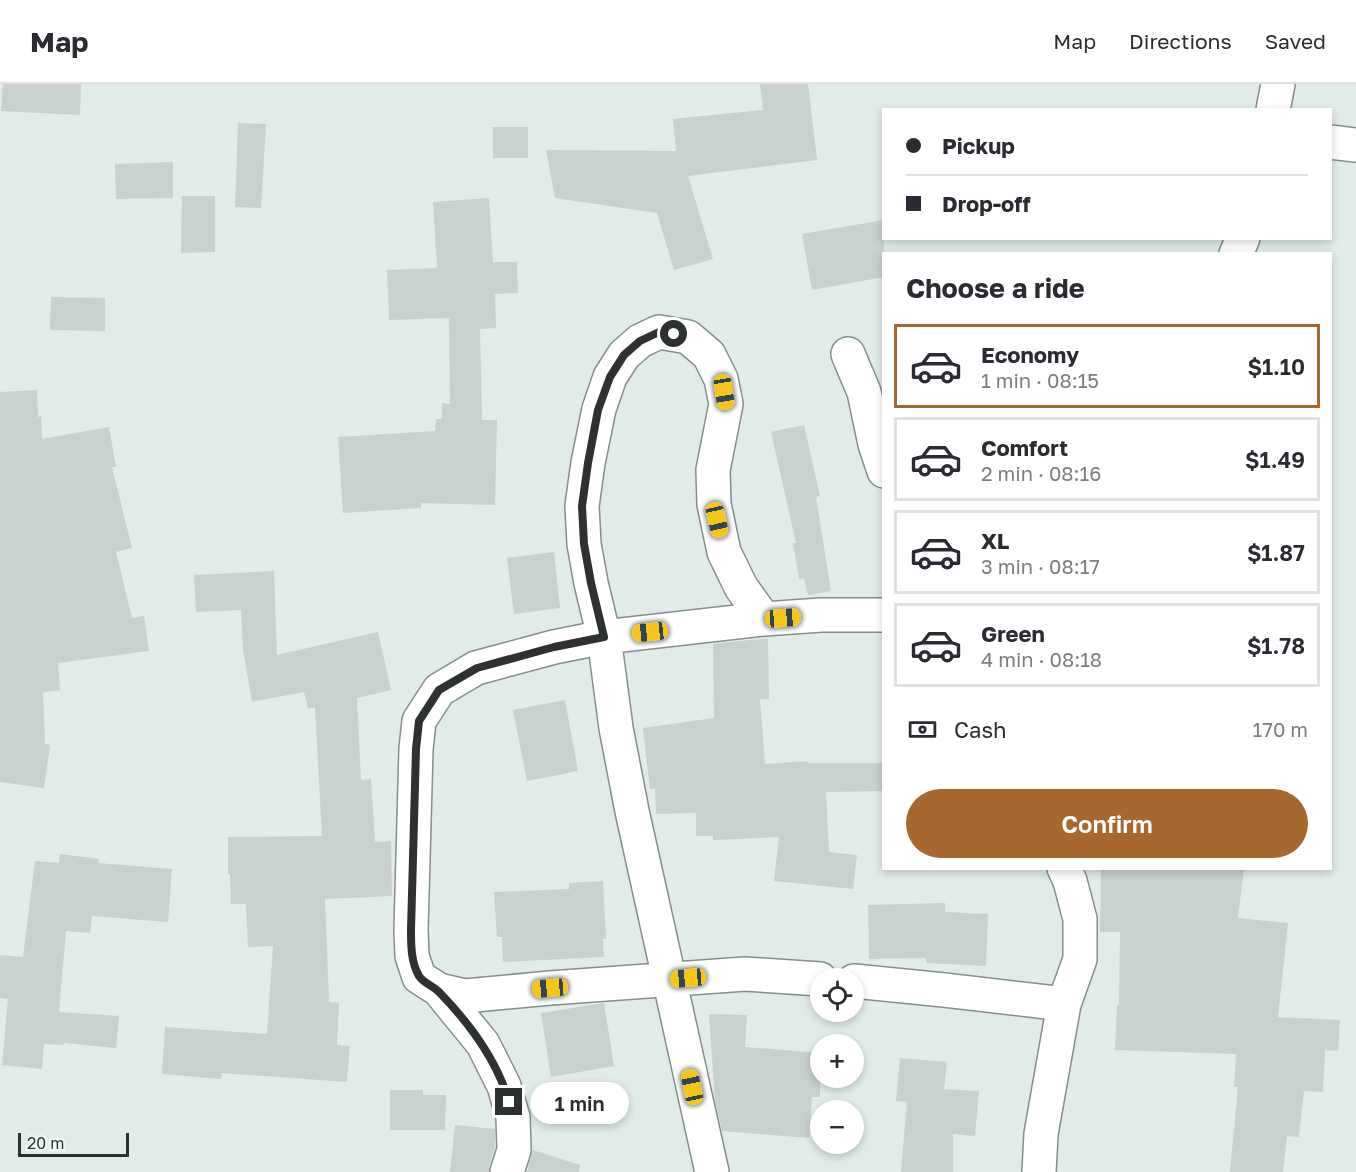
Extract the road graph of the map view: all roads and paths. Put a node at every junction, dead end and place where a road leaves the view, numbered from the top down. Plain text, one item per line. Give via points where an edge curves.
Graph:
1 (1278, 84) edge
2 (1273, 108) edge
3 (1332, 142) edge
4 (1356, 145) edge
5 (848, 354) dead end
6 (882, 465) edge
7 (882, 615) edge
8 (764, 619) junction
9 (604, 637) junction
10 (1065, 870) edge
11 (810, 978) edge
12 (669, 980) junction
13 (864, 982) edge
14 (439, 990) junction
15 (1064, 1005) junction
16 (507, 1172) edge
17 (712, 1172) edge
18 (1039, 1172) edge

1 - 2 street
3 - 4 street
5 - 6 street via 864,392
7 - 8 street
8 - 9 street
8 - 9 street via 741,587 724,552 714,504 713,470 726,404 722,379 709,355 688,337 659,332 624,355 610,377 598,410 588,463 582,506 584,544
9 - 12 street via 616,728
9 - 14 street via 477,668 439,690 419,721 412,956 419,977
10 - 15 street via 1080,919 1080,959
11 - 12 street via 745,974
12 - 14 street via 465,996
12 - 17 street
13 - 15 street
14 - 16 street via 483,1044 504,1086 513,1117 514,1150
15 - 18 street via 1041,1134

